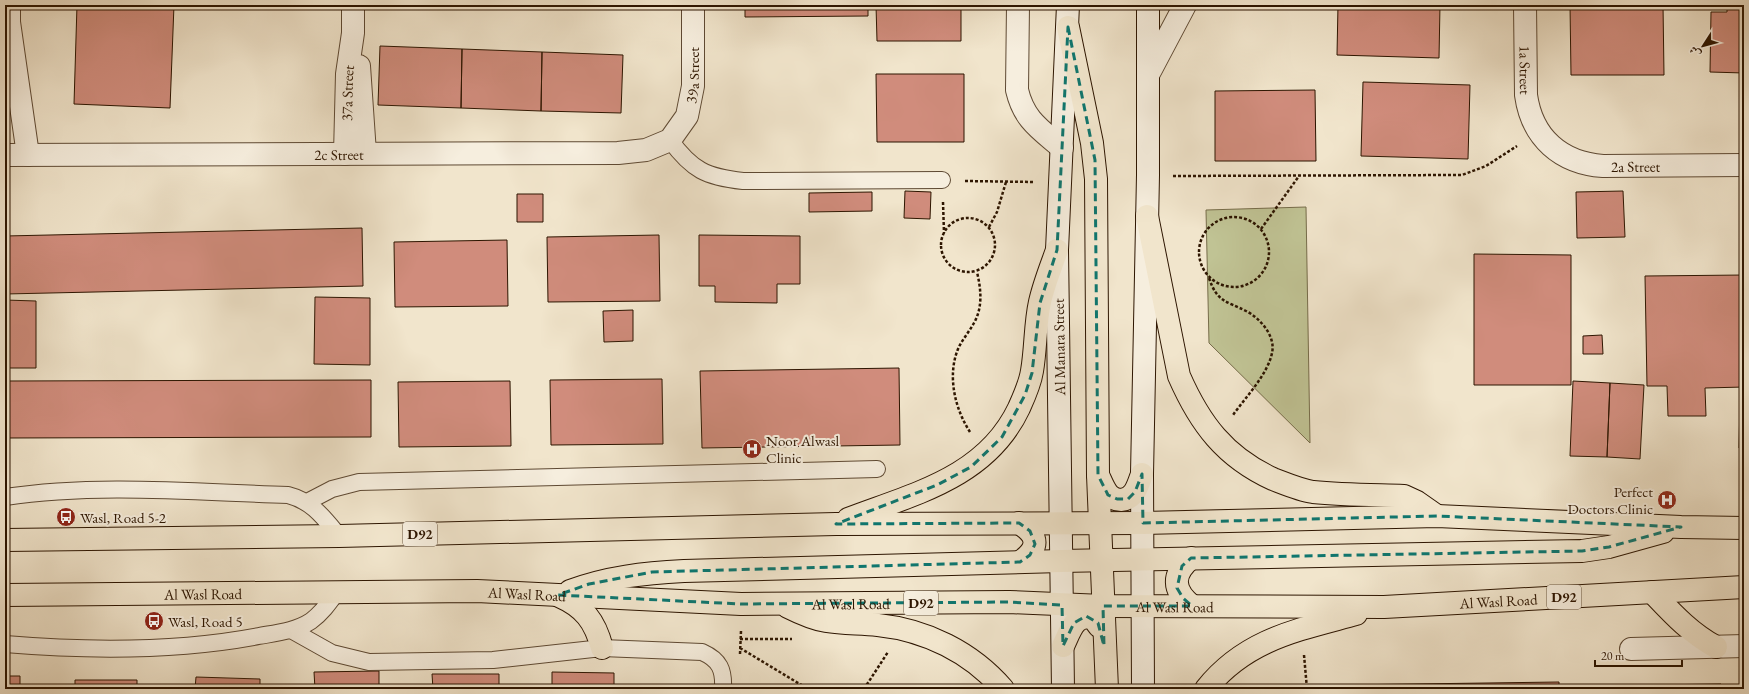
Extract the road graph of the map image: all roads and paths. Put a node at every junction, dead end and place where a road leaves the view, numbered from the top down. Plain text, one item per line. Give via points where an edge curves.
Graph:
1 (353, 5) edge
2 (693, 5) edge
3 (1018, 5) edge
4 (1068, 5) edge
5 (1148, 5) edge
6 (1185, 5) edge
7 (1525, 5) edge
8 (8, 22) edge
9 (1068, 27) junction
10 (1148, 75) junction
11 (1539, 132) junction
12 (670, 140) junction
13 (1062, 148) junction
14 (355, 154) junction
15 (5, 155) edge
16 (28, 155) junction
17 (1744, 164) edge
18 (1148, 175) junction
19 (1299, 176) junction
20 (942, 180) junction
21 (1006, 182) junction
22 (1061, 183) junction
23 (1147, 216) junction
24 (989, 227) junction
25 (1261, 229) junction
26 (944, 233) junction
27 (1058, 250) junction
28 (977, 272) junction
29 (1209, 278) junction
30 (1216, 438) junction
31 (987, 453) junction
32 (877, 469) dead end
33 (1142, 474) junction
34 (1098, 475) junction
35 (5, 497) edge
36 (307, 502) junction
37 (1437, 516) junction
38 (1100, 522) junction
39 (1019, 523) junction
40 (1061, 523) junction
41 (1143, 523) junction
42 (836, 524) junction
43 (1682, 527) junction
44 (1744, 528) edge
45 (339, 536) junction
46 (5, 540) edge
47 (1191, 558) junction
48 (1061, 560) junction
49 (1102, 560) junction
50 (1144, 560) junction
51 (1020, 562) junction
52 (1744, 587) edge
53 (337, 592) junction
54 (1652, 592) junction
55 (5, 595) edge
56 (558, 595) junction
57 (780, 603) junction
58 (1062, 605) junction
59 (1103, 606) junction
60 (1144, 606) junction
61 (1192, 606) junction
62 (1384, 607) junction
63 (1302, 628) junction
64 (291, 630) junction
65 (5, 644) edge
66 (1063, 646) junction
67 (1104, 646) junction
68 (1744, 646) edge
69 (1716, 647) junction
70 (602, 648) junction
71 (740, 648) dead end
72 (1631, 649) dead end
73 (889, 650) dead end
74 (724, 689) edge
75 (808, 689) edge
76 (864, 689) edge
77 (1002, 689) edge
78 (1063, 689) edge
79 (1107, 689) edge
80 (1143, 689) edge
81 (1206, 689) edge
82 (1307, 689) edge

1 - 14 street, 37a Street via 354,33 347,74
2 - 12 street, 39a Street via 693,86 687,116
3 - 13 street via 1019,99 1028,116
4 - 9 street, Al Manara Street
5 - 10 street
6 - 10 street
7 - 11 street, 1a Street via 1526,95 1532,121
8 - 16 street
9 - 13 street, Al Manara Street
9 - 34 main road via 1092,143 1096,179
10 - 18 street
11 - 17 street, 2a Street via 1548,144 1560,153 1588,165
11 - 19 path via 1486,166 1462,175
12 - 14 street, 2c Street via 646,150 618,153
12 - 20 lane via 683,158 701,171 721,179
13 - 22 street, Al Manara Street
14 - 16 street, 2c Street
15 - 16 street, 2c Street
18 - 19 path
18 - 23 street
19 - 25 path
20 - 21 path
20 - 26 path
21 - 22 path
21 - 24 path via 997,212
22 - 27 street, Al Manara Street
23 - 30 main road via 1180,376 1201,420
23 - 33 street
24 - 26 path via 970,218 950,225
24 - 28 path via 996,247 993,258
25 - 29 path via 1267,239 1268,263 1253,282 1230,287
25 - 29 path via 1242,217 1219,219 1209,226 1202,235 1198,257
26 - 28 path via 941,243 942,254 948,264 966,273
27 - 31 main road via 1044,284 1032,372 1025,395 1002,437
27 - 40 street, Al Manara Street
28 - 31 path via 980,305 976,321 958,350 954,368 954,387 964,423
29 - 30 path via 1213,290 1219,297 1261,321 1269,334 1272,352 1260,378
30 - 37 main road via 1237,458 1260,473 1285,484 1312,492 1404,496
31 - 42 main road via 971,466 937,485
32 - 36 lane via 359,482 332,489
33 - 34 main road via 1135,492 1128,499 1122,500 1108,494
33 - 41 street
34 - 38 main road
35 - 36 lane via 103,489 288,495
36 - 45 lane via 322,515
37 - 41 main road, D92
37 - 43 main road, D92
38 - 40 main road, D92
38 - 41 main road, D92
38 - 49 main road
39 - 40 main road, D92
39 - 42 main road, D92
39 - 51 main road via 1030,532 1035,544 1030,555
40 - 48 street, Al Manara Street
41 - 50 street
42 - 45 main road, D92
43 - 44 main road, D92
43 - 47 main road via 1609,547 1582,550
45 - 46 main road, D92
47 - 50 main road
47 - 61 main road via 1182,566 1177,576 1177,588 1182,598
48 - 49 main road
48 - 51 main road
48 - 58 street, Al Manara Street
49 - 50 main road
49 - 59 main road
50 - 60 street
51 - 56 main road via 652,572 589,584
52 - 54 main road, Al Wasl Road / D92
53 - 55 main road, Al Wasl Road / D92
53 - 56 main road, Al Wasl Road / D92 via 477,591
53 - 64 lane via 325,609 310,622
54 - 62 main road, Al Wasl Road / D92
54 - 69 main road via 1685,627
56 - 57 main road, Al Wasl Road / D92 via 741,604
56 - 70 main road via 582,610 598,634
57 - 58 main road, Al Wasl Road / D92 via 1009,602
57 - 77 main road via 825,621 876,624 929,636 954,648 977,664
58 - 59 main road, Al Wasl Road / D92
58 - 66 street, Al Manara Street
59 - 60 main road, Al Wasl Road / D92
59 - 67 main road
60 - 61 main road, Al Wasl Road / D92
60 - 80 street
61 - 62 main road, Al Wasl Road / D92
62 - 63 main road
63 - 81 main road via 1264,642 1243,655
63 - 82 path
64 - 65 lane via 208,644 166,647 81,649
64 - 70 lane via 332,653 369,662 493,660
66 - 67 main road via 1074,623 1086,616 1098,623
66 - 78 street, Al Manara Street
67 - 79 main road
68 - 69 street
69 - 72 street
70 - 74 lane via 702,652 718,663 723,673
71 - 75 path
73 - 76 path

